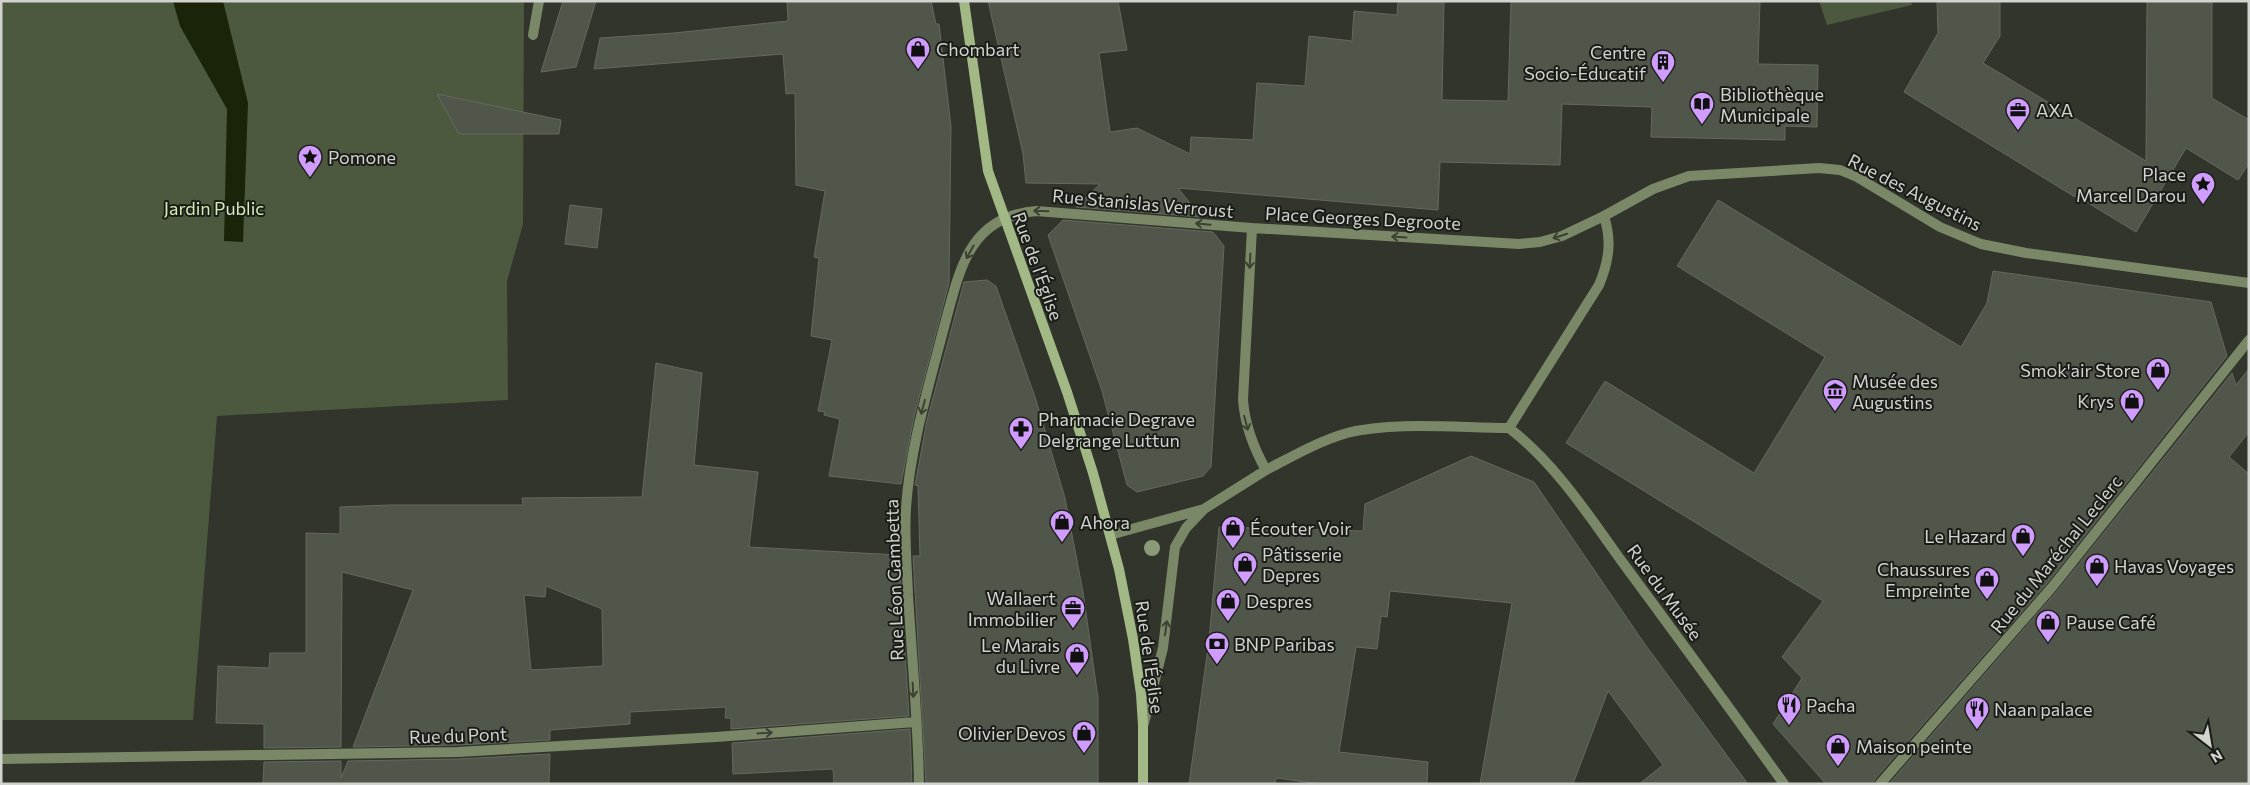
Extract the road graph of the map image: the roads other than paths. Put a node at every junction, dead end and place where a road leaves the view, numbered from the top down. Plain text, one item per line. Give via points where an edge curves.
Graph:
1 (539, 1) edge
2 (964, 1) edge
3 (533, 35) dead end
4 (1604, 216) junction
5 (1003, 218) junction
6 (1252, 228) junction
7 (2249, 283) edge
8 (2249, 340) edge
9 (1509, 428) junction
10 (1266, 470) junction
11 (1204, 509) junction
12 (1110, 535) junction
13 (915, 722) junction
14 (1143, 726) junction
15 (1, 759) edge
16 (920, 784) edge
17 (1143, 784) edge
18 (1784, 784) edge
19 (1880, 784) edge

1 - 3 street
2 - 5 main road, Rue de l'Église via 988,171
4 -> 6 street, Place Georges Degroote via 1562,236 1519,244
4 - 7 street, Rue des Augustins via 1653,189 1690,176 1819,168 1840,170 1940,227 1981,244
4 - 9 street via 1610,248 1607,267 1599,285
6 -> 5 street, Rue Stanislas Verroust via 1036,211
5 - 12 main road, Rue de l'Église via 1058,365
5 -> 13 street, Rue Léon Gambetta via 975,242 960,274 921,413 911,466 905,536
6 -> 10 street, Place Georges Degroote via 1244,418 1248,434
8 - 19 street, Rue du Maréchal Leclerc via 2053,586
9 - 10 street via 1369,429 1326,440
9 - 18 street, Rue du Musée via 1539,454 1568,489
10 - 11 street, Rue de l'Église
11 - 12 street, Rue de l'Église
14 -> 11 street, Rue de l'Église via 1163,648 1176,547 1186,528
12 - 14 main road, Rue de l'Église via 1133,638
15 -> 13 street, Rue du Pont via 431,753
13 - 16 street, Rue Léon Gambetta
14 - 17 main road, Rue de l'Église

